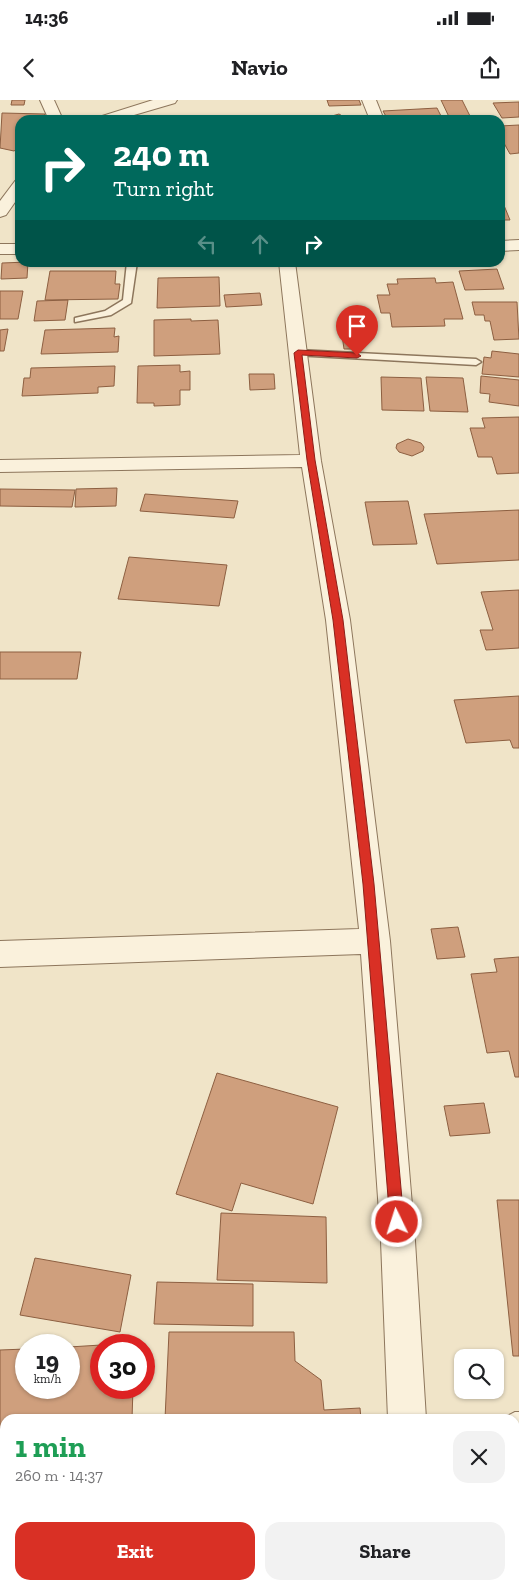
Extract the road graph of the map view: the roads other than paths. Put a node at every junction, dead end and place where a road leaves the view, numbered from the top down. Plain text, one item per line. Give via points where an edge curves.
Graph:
1 (47, 100) edge
2 (170, 100) edge
3 (369, 100) edge
4 (54, 115) edge
5 (117, 115) edge
6 (376, 115) edge
7 (15, 191) edge
8 (0, 212) edge
9 (519, 245) edge
10 (505, 246) edge
11 (15, 249) edge
12 (0, 250) edge
13 (131, 267) edge
14 (288, 267) edge
15 (78, 320) dead end
16 (298, 353) junction
17 (476, 362) dead end
18 (311, 460) junction
19 (0, 466) edge
20 (375, 941) junction
21 (0, 954) edge
22 (406, 1414) edge

1 - 4 street
2 - 5 street
3 - 6 street
7 - 8 street
9 - 10 street
11 - 12 street
13 - 15 lane via 128,301 108,313
14 - 16 street
16 - 17 lane
16 - 18 street
18 - 19 street
18 - 20 street via 338,620
20 - 21 street
20 - 22 street via 398,1241

